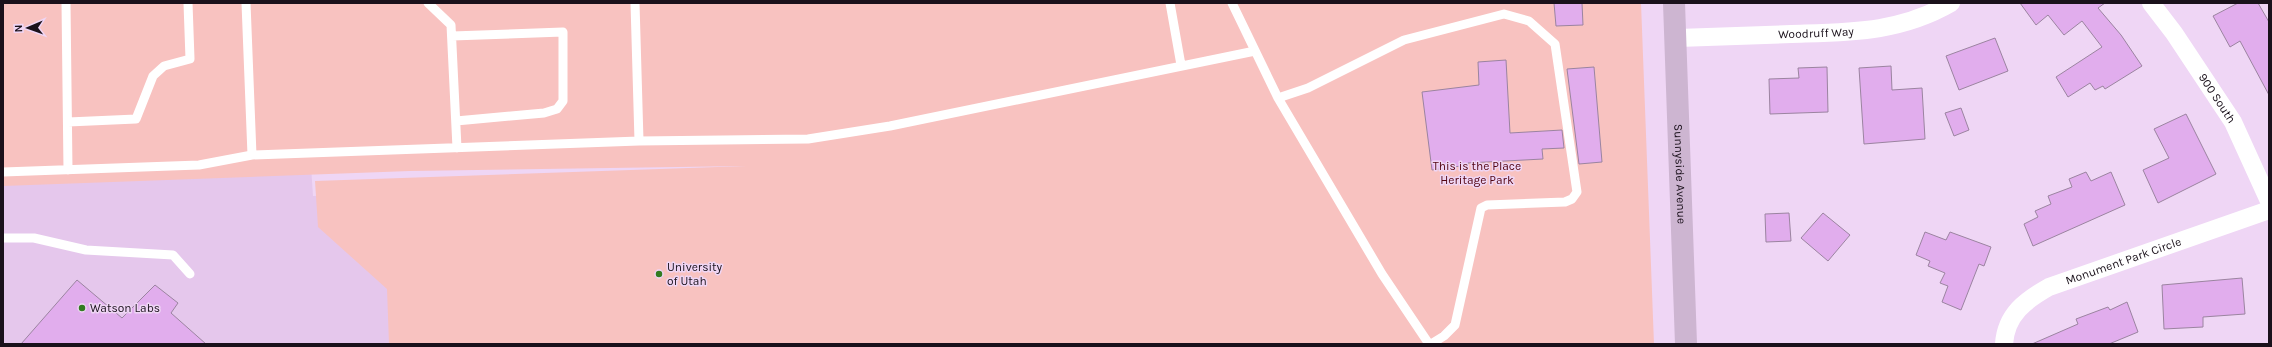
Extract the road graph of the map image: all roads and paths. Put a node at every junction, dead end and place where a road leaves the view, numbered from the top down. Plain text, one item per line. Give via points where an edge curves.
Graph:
1 (66, 3) edge
2 (188, 3) edge
3 (246, 3) edge
4 (428, 3) edge
5 (635, 3) edge
6 (1170, 3) edge
7 (1232, 3) edge
8 (1674, 3) edge
9 (1951, 3) edge
10 (2151, 3) edge
11 (452, 36) junction
12 (1675, 38) junction
13 (1255, 51) junction
14 (1181, 64) junction
15 (1278, 98) junction
16 (456, 121) junction
17 (68, 122) junction
18 (638, 141) junction
19 (457, 148) junction
20 (252, 155) junction
21 (68, 170) junction
22 (3, 172) edge
23 (2269, 201) edge
24 (2269, 210) edge
25 (3, 238) edge
26 (190, 274) dead end
27 (1430, 344) edge
28 (1686, 344) edge
29 (2004, 344) edge

1 - 17 lane
2 - 17 lane via 190,59 164,66 153,76 136,119
3 - 20 lane
4 - 11 lane via 451,25
5 - 18 lane
6 - 14 lane
7 - 13 lane
8 - 12 main road, Sunnyside Avenue
9 - 12 street, Woodruff Way via 1936,12 1903,24 1867,32
10 - 23 street, 900 South via 2233,122
11 - 16 lane
11 - 16 lane via 563,32 563,101 558,109 544,113
12 - 28 main road, Sunnyside Avenue
13 - 14 lane
13 - 15 lane
14 - 18 lane via 890,126 808,139
15 - 27 lane via 1378,268
15 - 27 lane via 1308,88 1404,40 1504,14 1529,21 1555,44 1577,192 1572,199 1565,202 1487,205 1481,208 1455,325 1444,336
16 - 19 lane
17 - 21 lane
18 - 19 lane
19 - 20 lane
20 - 21 lane via 199,165
21 - 22 lane
24 - 29 street, Monument Park Circle via 2049,287 2027,300 2014,314
25 - 26 lane via 34,238 86,250 173,255

